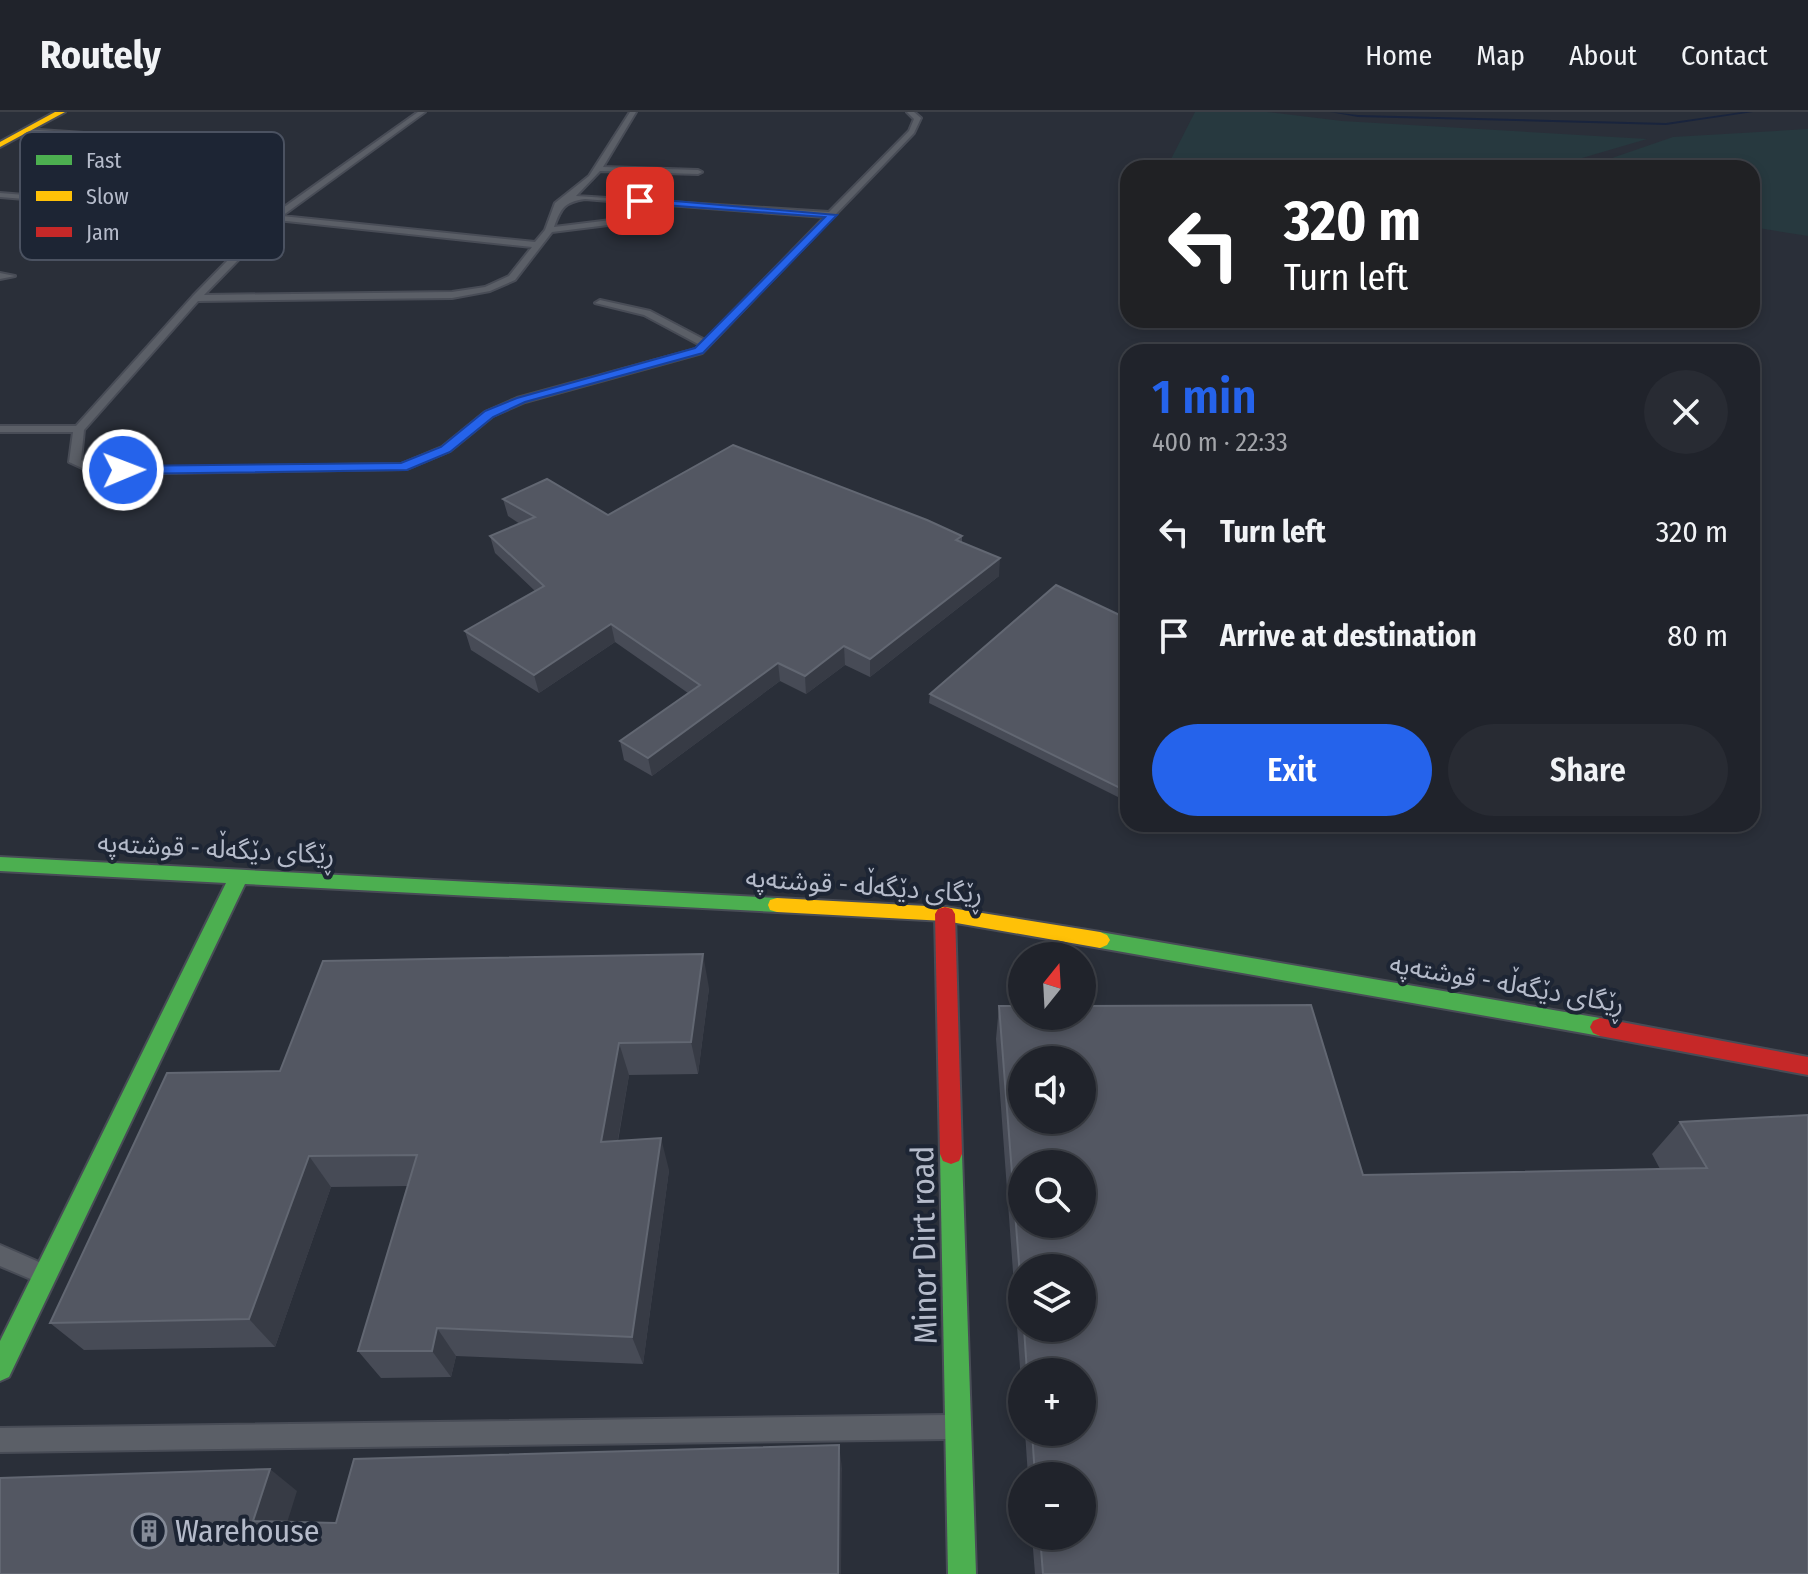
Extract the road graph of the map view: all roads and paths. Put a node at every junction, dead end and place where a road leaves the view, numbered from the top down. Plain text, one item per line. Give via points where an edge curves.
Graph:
1 (61, 112) edge
2 (422, 112) edge
3 (633, 112) edge
4 (910, 112) edge
5 (20, 120) edge
6 (121, 132) edge
7 (0, 145) edge
8 (598, 169) junction
9 (698, 172) dead end
10 (0, 195) edge
11 (20, 197) edge
12 (568, 199) junction
13 (640, 201) junction
14 (284, 211) edge
15 (832, 215) junction
16 (284, 220) edge
17 (549, 230) junction
18 (539, 245) junction
19 (233, 260) edge
20 (0, 276) edge
21 (11, 276) dead end
22 (196, 298) junction
23 (600, 303) dead end
24 (706, 344) junction
25 (0, 429) edge
26 (79, 429) junction
27 (0, 864) edge
28 (239, 876) junction
29 (945, 914) junction
30 (1808, 1066) edge
31 (0, 1255) edge
32 (45, 1275) junction
33 (0, 1368) edge
34 (958, 1427) junction
35 (0, 1440) edge
36 (962, 1574) edge

1 - 5 main road
2 - 14 lane
3 - 8 lane
4 - 15 lane via 918,118 912,132
5 - 6 lane
5 - 7 main road
8 - 9 lane
8 - 12 lane
10 - 11 lane
12 - 13 lane
12 - 17 lane via 558,205
13 - 15 lane
13 - 17 lane via 613,222
15 - 24 lane
16 - 18 lane
17 - 18 lane
18 - 22 lane via 512,278 470,293
19 - 22 lane
20 - 21 lane
22 - 26 lane
23 - 24 lane via 647,313
24 - 26 lane via 699,351 521,400 489,414 446,449 403,467 95,471 75,462
25 - 26 lane
27 - 28 main road, ڕێگای دێگەڵە - قوشتەپە
28 - 29 main road, ڕێگای دێگەڵە - قوشتەپە
28 - 32 main road
29 - 30 main road, ڕێگای دێگەڵە - قوشتەپە via 1428,995
29 - 34 main road, Minor Dirt road
31 - 32 lane
32 - 33 main road
34 - 35 lane
34 - 36 main road, Minor Dirt road

